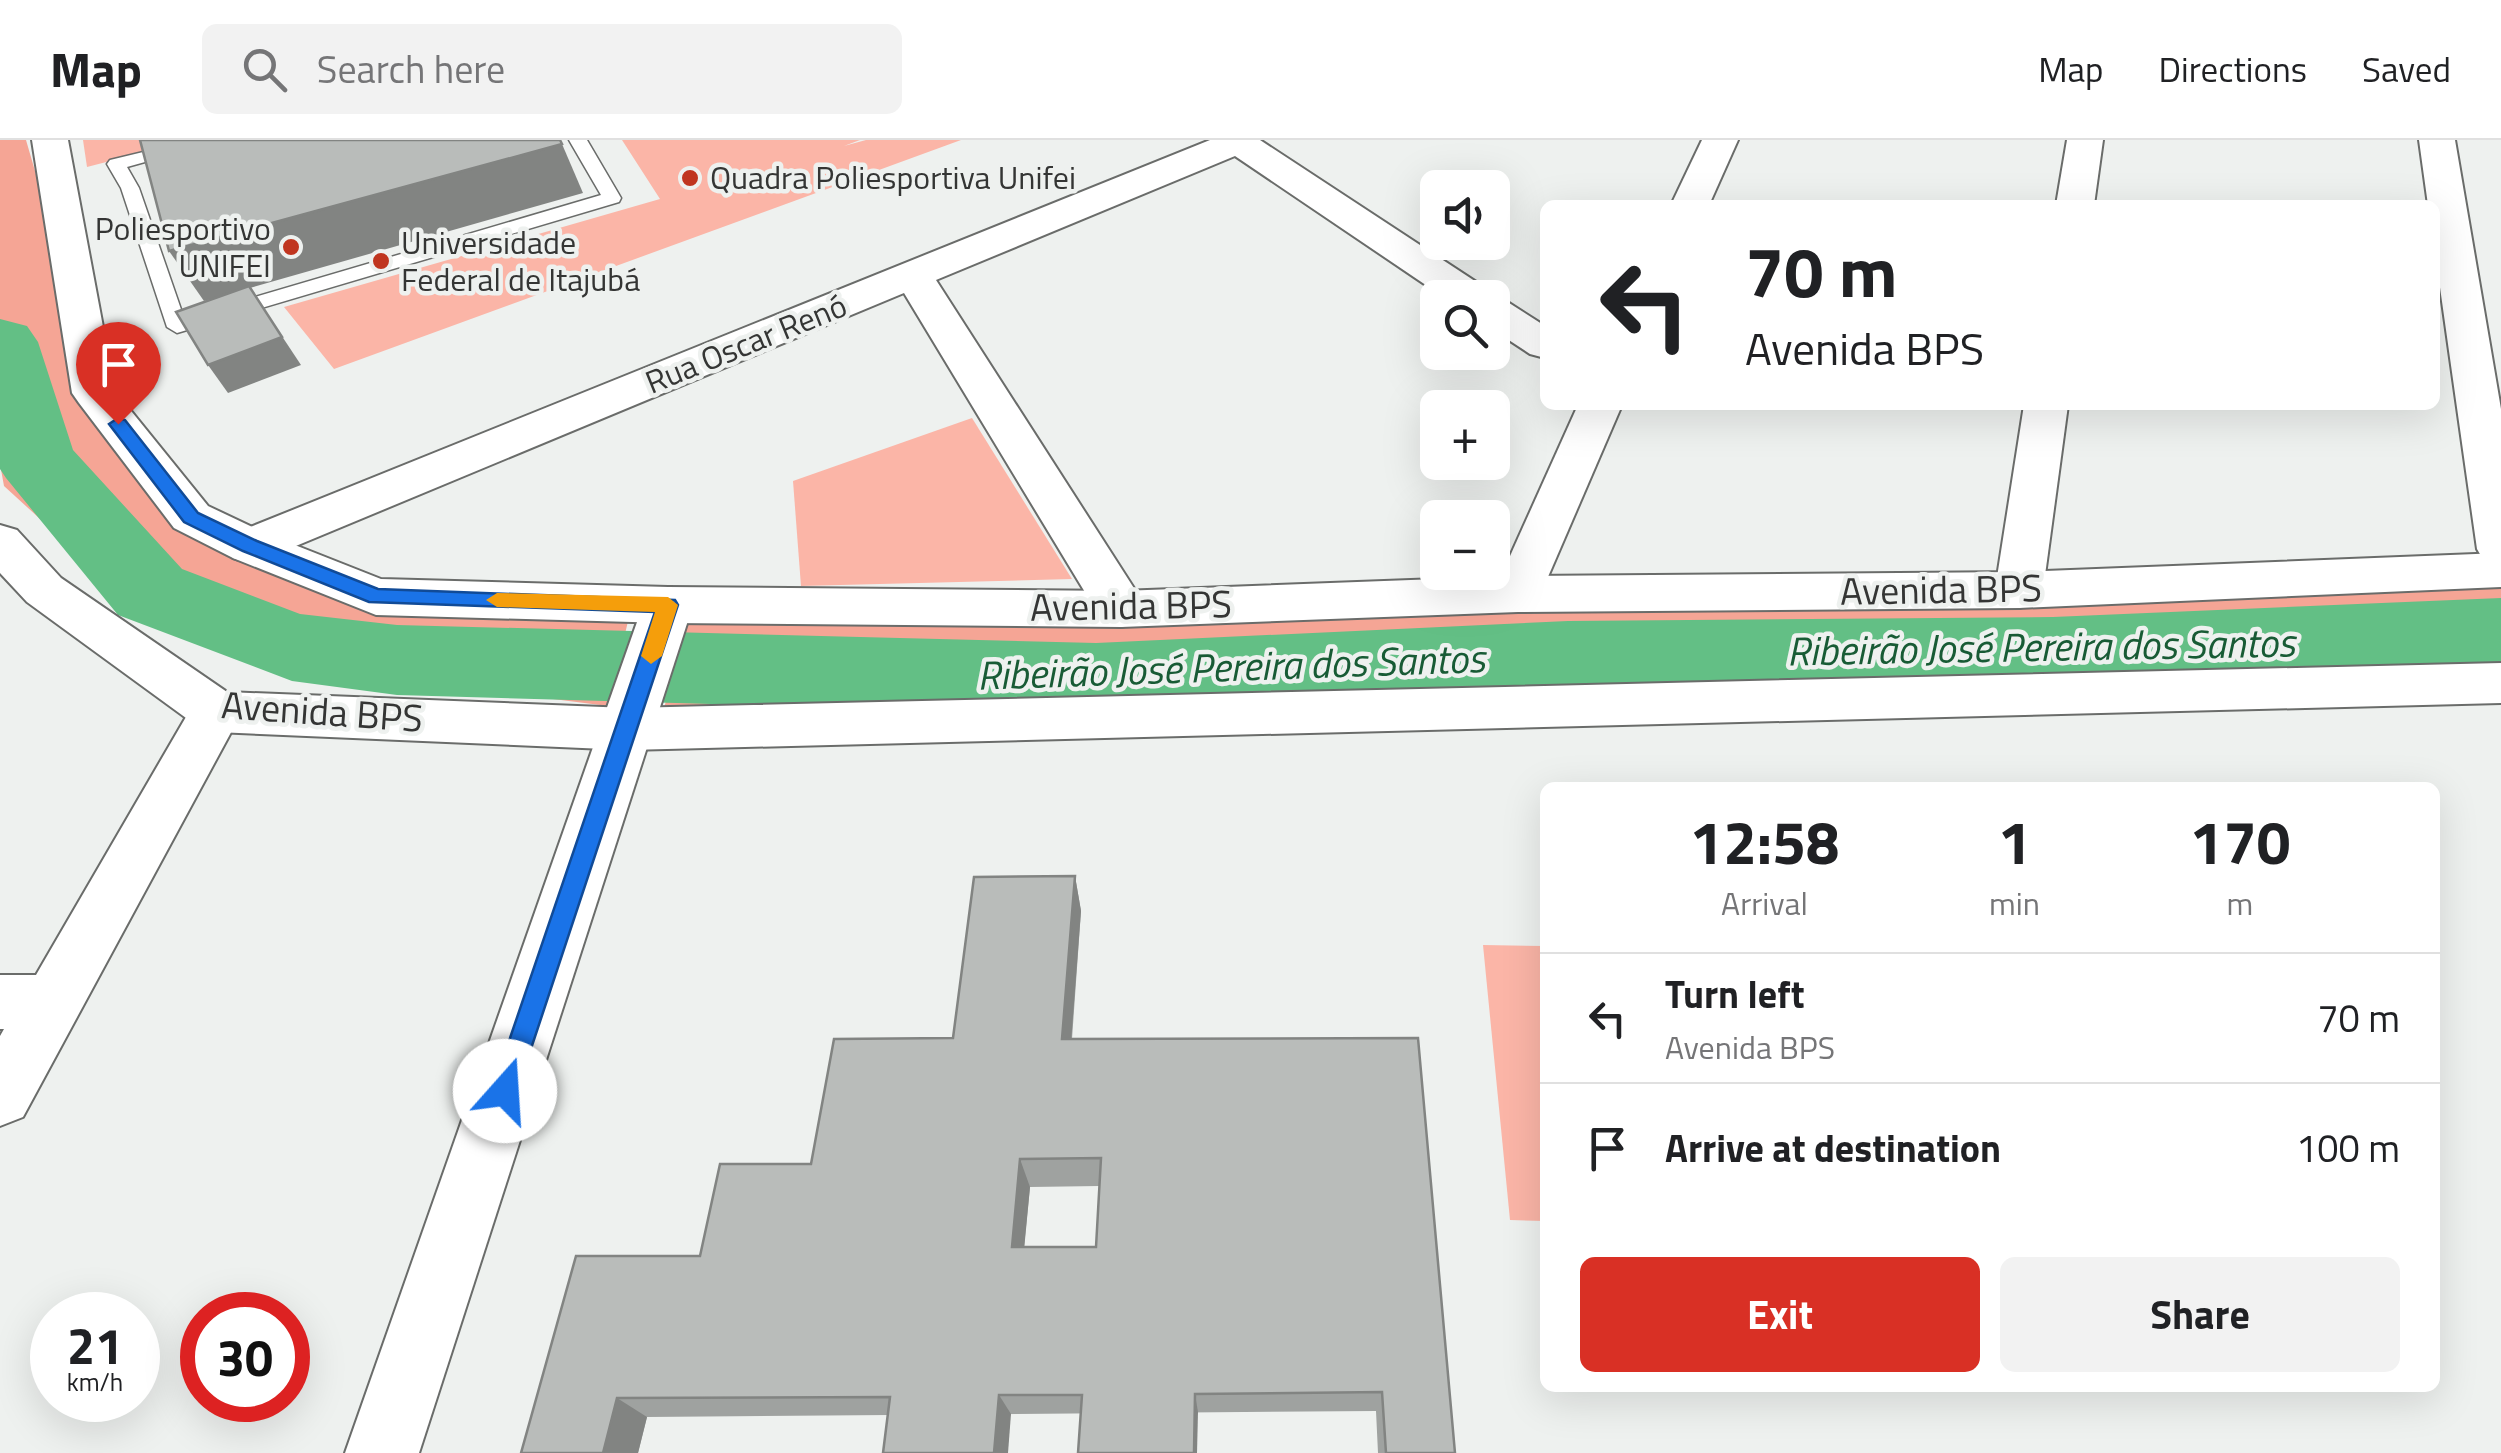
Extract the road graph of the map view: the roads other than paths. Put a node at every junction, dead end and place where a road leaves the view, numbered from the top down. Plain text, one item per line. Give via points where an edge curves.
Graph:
1 (50, 140) edge
2 (216, 140) edge
3 (578, 140) edge
4 (1720, 140) edge
5 (2085, 140) edge
6 (2436, 140) edge
7 (1240, 141) edge
8 (1692, 200) edge
9 (2077, 200) edge
10 (913, 276) junction
11 (1446, 280) edge
12 (1510, 322) edge
13 (1540, 342) edge
14 (1598, 410) edge
15 (2045, 410) edge
16 (0, 542) edge
17 (250, 546) junction
18 (2501, 549) edge
19 (2501, 570) edge
20 (2019, 590) junction
21 (1518, 594) junction
22 (1120, 609) junction
23 (646, 673) junction
24 (2501, 683) edge
25 (216, 712) junction
26 (26, 1002) edge
27 (0, 1096) edge
28 (382, 1453) edge

1 - 17 main road, Avenida BPS via 94,393 191,517
2 - 3 lane via 116,164 140,185 177,327 612,198
4 - 8 main road
5 - 9 main road
6 - 18 main road
7 - 10 main road, Rua Oscar Renó
7 - 11 main road
10 - 17 main road, Rua Oscar Renó
10 - 22 main road
12 - 13 main road
14 - 21 main road
15 - 20 main road
16 - 25 main road, Avenida BPS via 44,590
17 - 23 main road, Avenida BPS via 376,596
19 - 20 main road, Avenida BPS
20 - 21 main road, Avenida BPS
21 - 22 main road, Avenida BPS
22 - 23 main road, Avenida BPS
23 - 24 main road, Avenida BPS
23 - 25 main road, Avenida BPS
23 - 28 main road
25 - 26 main road
26 - 27 main road

